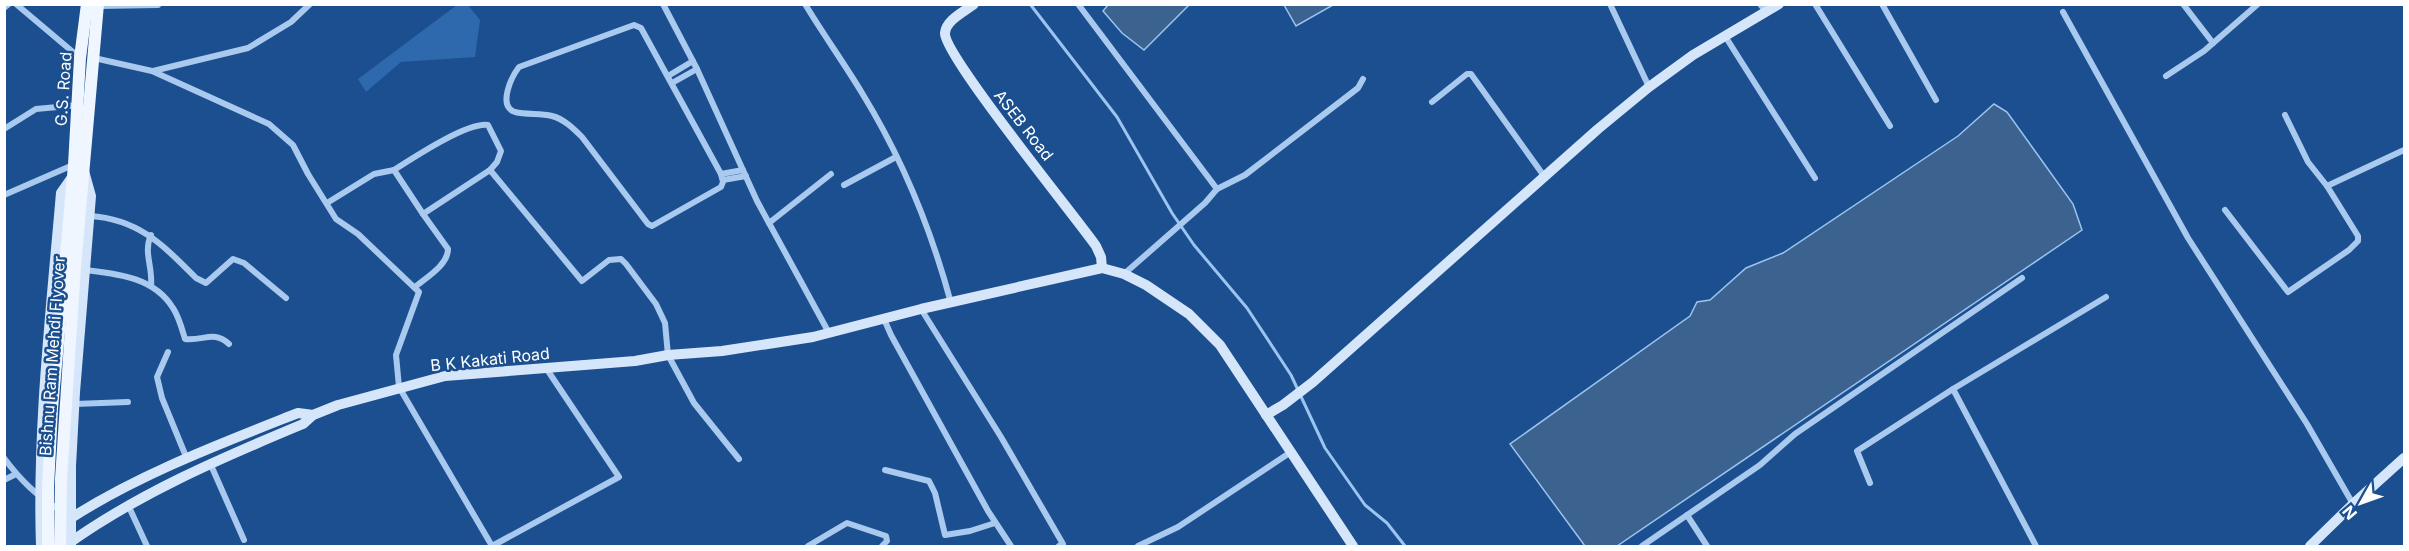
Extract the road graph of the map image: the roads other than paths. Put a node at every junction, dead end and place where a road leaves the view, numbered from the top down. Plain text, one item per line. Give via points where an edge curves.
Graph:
1 (9, 4) edge
2 (16, 4) edge
3 (310, 4) edge
4 (663, 4) edge
5 (805, 4) edge
6 (974, 4) edge
7 (1078, 4) edge
8 (1610, 4) edge
9 (1779, 4) edge
10 (1815, 4) edge
11 (1882, 4) edge
12 (2183, 4) edge
13 (2258, 4) edge
14 (94, 5) edge
15 (158, 5) edge
16 (4, 8) edge
17 (1763, 8) edge
18 (2063, 12) dead end
19 (1725, 36) junction
20 (2213, 43) junction
21 (80, 58) junction
22 (93, 58) junction
23 (693, 61) junction
24 (697, 69) junction
25 (152, 71) junction
26 (668, 76) junction
27 (2166, 76) dead end
28 (1363, 79) dead end
29 (672, 83) junction
30 (1649, 87) junction
31 (1936, 100) dead end
32 (1432, 102) dead end
33 (79, 105) junction
34 (2285, 115) dead end
35 (1890, 126) dead end
36 (4, 129) edge
37 (2404, 150) edge
38 (896, 157) junction
39 (77, 170) junction
40 (394, 170) junction
41 (490, 170) junction
42 (745, 173) junction
43 (831, 174) dead end
44 (1544, 176) junction
45 (722, 177) junction
46 (1815, 178) dead end
47 (844, 185) dead end
48 (2327, 186) junction
49 (1217, 189) junction
50 (4, 195) edge
51 (76, 197) junction
52 (327, 203) junction
53 (2225, 210) dead end
54 (423, 214) junction
55 (90, 216) junction
56 (769, 223) junction
57 (151, 236) junction
58 (1102, 268) junction
59 (85, 270) junction
60 (1124, 274) junction
61 (2022, 278) dead end
62 (151, 286) junction
63 (415, 287) junction
64 (2106, 297) dead end
65 (286, 298) dead end
66 (951, 303) junction
67 (921, 309) junction
68 (884, 319) junction
69 (830, 333) junction
70 (229, 344) dead end
71 (168, 352) dead end
72 (668, 355) junction
73 (546, 368) junction
74 (399, 387) junction
75 (1953, 389) junction
76 (45, 391) junction
77 (75, 392) junction
78 (128, 402) dead end
79 (74, 409) junction
80 (43, 413) junction
81 (313, 415) junction
82 (1266, 415) junction
83 (1291, 452) junction
84 (4, 458) edge
85 (2404, 458) edge
86 (187, 459) junction
87 (739, 459) dead end
88 (209, 463) junction
89 (885, 470) dead end
90 (16, 474) junction
91 (4, 480) edge
92 (1870, 483) dead end
93 (39, 498) junction
94 (2353, 504) junction
95 (129, 507) junction
96 (1687, 515) junction
97 (72, 518) junction
98 (995, 523) junction
99 (243, 540) dead end
100 (67, 545) edge
101 (43, 546) edge
102 (147, 546) edge
103 (808, 546) edge
104 (882, 546) edge
105 (1011, 546) edge
106 (1059, 546) edge
107 (1138, 546) edge
108 (1353, 546) edge
109 (1642, 546) edge
110 (1707, 546) edge
111 (2036, 546) edge
112 (2310, 546) edge

1 - 16 street
2 - 21 street
3 - 25 street via 291,22 248,48
4 - 23 street
5 - 38 street via 863,93
6 - 58 main road, ASEB Road via 949,24 945,31 948,45 1096,246
7 - 49 street
8 - 30 street
9 - 17 main road
10 - 35 street
11 - 31 street
12 - 20 street
13 - 20 street
14 - 15 street
14 - 21 main road, G.S. Road
14 - 22 main road, G.S. Road
17 - 19 main road
18 - 94 street via 2188,238 2307,424
19 - 30 main road
19 - 46 street
20 - 27 street
21 - 33 main road, G.S. Road
22 - 25 street
22 - 39 main road, G.S. Road
23 - 24 street
23 - 26 street
24 - 29 street
24 - 42 street
25 - 52 street via 269,124 293,145
26 - 29 street
26 - 45 street via 641,28 634,25 519,67 506,98 514,111 554,116 570,125 652,226 721,187
28 - 49 street via 1358,88 1245,175
29 - 45 street
30 - 44 main road
32 - 44 street via 1471,74
33 - 36 street via 36,109
33 - 39 main road, G.S. Road
34 - 48 street via 2308,162
37 - 48 street
38 - 47 street
38 - 66 street via 918,199
39 - 50 street
39 - 51 main road, Bishnu Ram Mehdi Flyover
39 - 55 main road via 91,196
39 - 76 main road via 61,193
40 - 41 street via 481,124 488,125 501,151
40 - 52 street via 374,174
40 - 54 street
41 - 54 street
41 - 72 street via 582,282 609,260 621,259 626,264 665,323
42 - 45 street
42 - 56 street
43 - 56 street
44 - 82 main road via 1313,382
48 - 53 street via 2358,241 2291,291 2284,290
49 - 60 street
51 - 100 main road, Bishnu Ram Mehdi Flyover via 61,479
51 - 101 main road, Bishnu Ram Mehdi Flyover
52 - 63 street via 336,219
54 - 63 street via 448,249 448,255
55 - 57 street via 110,218
55 - 59 main road
56 - 69 street
57 - 62 street via 147,244
57 - 65 street via 196,278 206,282 233,260 244,263
58 - 60 main road
58 - 66 main road, B K Kakati Road
59 - 62 street via 135,278
59 - 77 main road
60 - 82 main road via 1189,314 1220,345
61 - 96 street via 1795,434 1761,465
62 - 70 street via 174,308 185,339 215,335
63 - 74 street via 419,292 396,355
64 - 75 street
66 - 67 main road, B K Kakati Road
67 - 68 main road, B K Kakati Road
67 - 106 street via 1001,437 1063,544
68 - 69 main road, B K Kakati Road
68 - 98 street
69 - 72 main road, B K Kakati Road via 722,351
71 - 86 street via 157,377
72 - 73 main road, B K Kakati Road
72 - 87 street via 694,403
73 - 74 main road, B K Kakati Road via 445,376
73 - 74 street via 619,477 492,546
74 - 81 main road, B K Kakati Road
75 - 92 street via 1857,452
75 - 111 street
76 - 77 main road
76 - 80 main road
77 - 79 main road
78 - 79 street
79 - 80 main road
79 - 97 main road
80 - 93 main road
81 - 86 main road via 298,412
81 - 88 main road, B K Kakati Road via 303,424
82 - 83 main road
83 - 107 street via 1178,527
83 - 108 main road
84 - 90 street
85 - 94 main road
86 - 97 main road
88 - 95 main road, B K Kakati Road
88 - 99 street
89 - 98 street via 929,481 945,535
90 - 91 street
90 - 93 street
93 - 97 street
93 - 101 main road
94 - 112 main road
95 - 100 main road, B K Kakati Road
95 - 102 street
96 - 109 street
96 - 110 street
97 - 100 main road
97 - 101 main road via 58,527
98 - 105 street
103 - 104 street via 847,523 886,536

